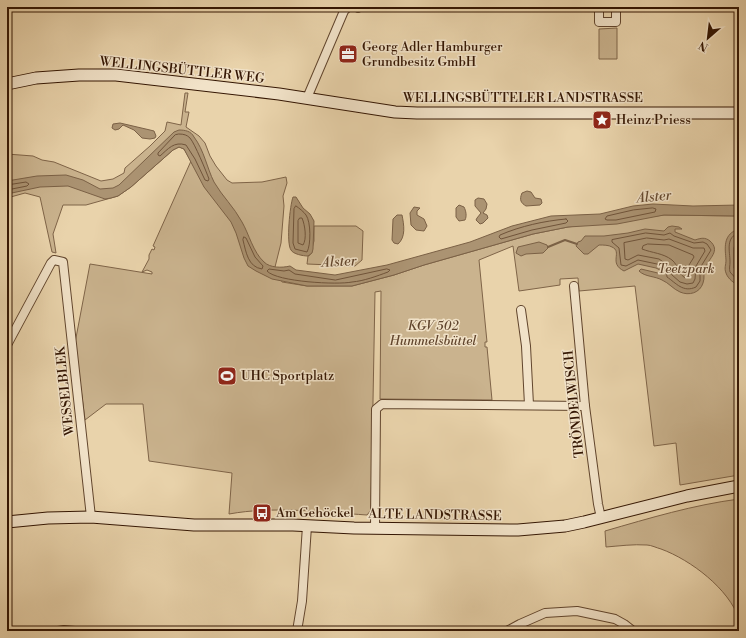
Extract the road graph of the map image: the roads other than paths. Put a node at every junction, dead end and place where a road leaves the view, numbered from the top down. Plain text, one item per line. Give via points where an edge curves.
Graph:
1 (348, 7) edge
2 (599, 7) edge
3 (616, 7) edge
4 (7, 84) edge
5 (307, 98) junction
6 (739, 113) edge
7 (574, 286) dead end
8 (521, 310) dead end
9 (7, 345) edge
10 (529, 405) junction
11 (585, 406) junction
12 (739, 486) edge
13 (91, 517) junction
14 (601, 518) junction
15 (7, 522) edge
16 (307, 526) junction
17 (375, 528) junction
18 (58, 631) edge
19 (76, 631) edge
20 (297, 631) edge
21 (507, 631) edge
22 (633, 631) edge

1 - 5 street via 344,11
2 - 3 street via 599,22 616,22
4 - 5 main road, WELLINGSBÜTTLER WEG via 36,78 116,75
5 - 6 main road, WELLINGSBÜTTELER LANDSTRASSE via 417,113
7 - 11 street, TRÖNDELWISCH
8 - 10 street
9 - 13 street, WESSELBLEK via 51,263 54,260 63,262
10 - 11 street
10 - 17 street via 382,404 376,408
11 - 14 street, TRÖNDELWISCH
12 - 14 main road, ALTE LANDSTRASSE via 687,496
13 - 15 main road, ALTE LANDSTRASSE
13 - 16 main road, ALTE LANDSTRASSE via 194,525
14 - 17 main road, ALTE LANDSTRASSE via 565,526 518,530
16 - 17 main road, ALTE LANDSTRASSE
16 - 20 street via 302,602
18 - 19 street
21 - 22 street via 545,614 577,611 615,619

